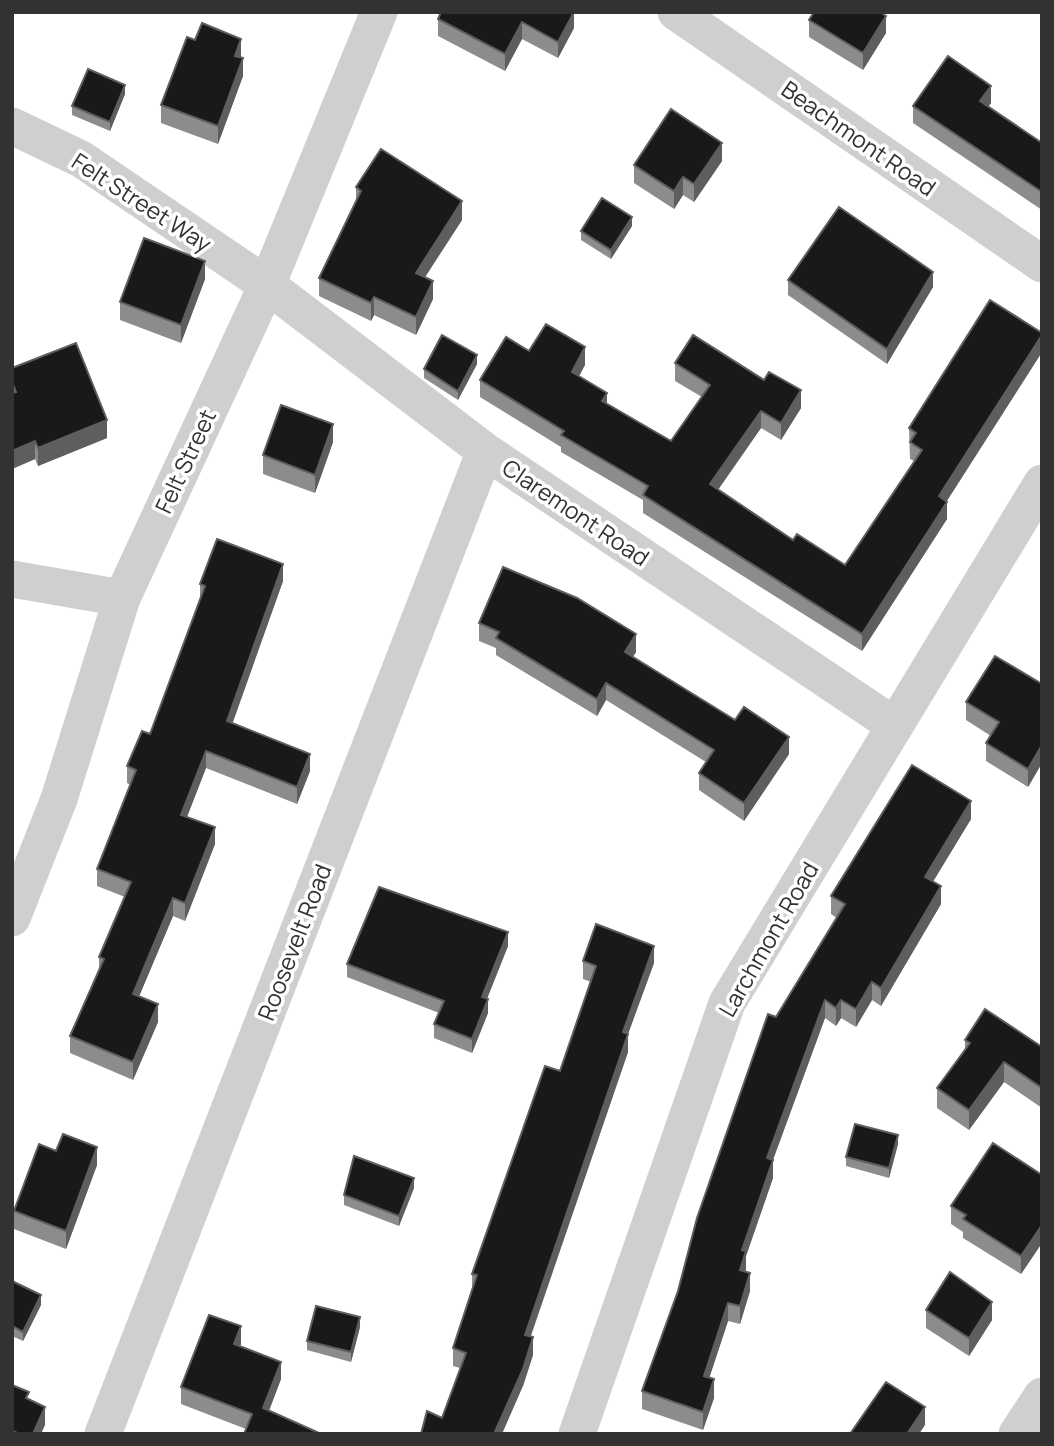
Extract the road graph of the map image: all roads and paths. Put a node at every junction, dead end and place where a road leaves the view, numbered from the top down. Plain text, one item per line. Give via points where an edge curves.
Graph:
1 (379, 12) edge
2 (676, 12) edge
3 (12, 126) edge
4 (1042, 264) edge
5 (267, 285) junction
6 (485, 451) junction
7 (1042, 483) edge
8 (12, 579) edge
9 (122, 598) junction
10 (894, 725) junction
11 (12, 918) edge
12 (1042, 1395) edge
13 (103, 1434) edge
14 (577, 1434) edge
15 (1017, 1434) edge

1 - 5 street, Felt Street
2 - 4 street, Beachmont Road
3 - 5 street, Felt Street Way via 81,159
5 - 6 street, Claremont Road
5 - 9 street, Felt Street
6 - 10 street, Claremont Road
6 - 13 street, Roosevelt Road
7 - 10 street, Larchmont Road
8 - 9 street
9 - 11 street, Felt Street via 59,799
10 - 14 street, Larchmont Road via 727,1003
12 - 15 street

